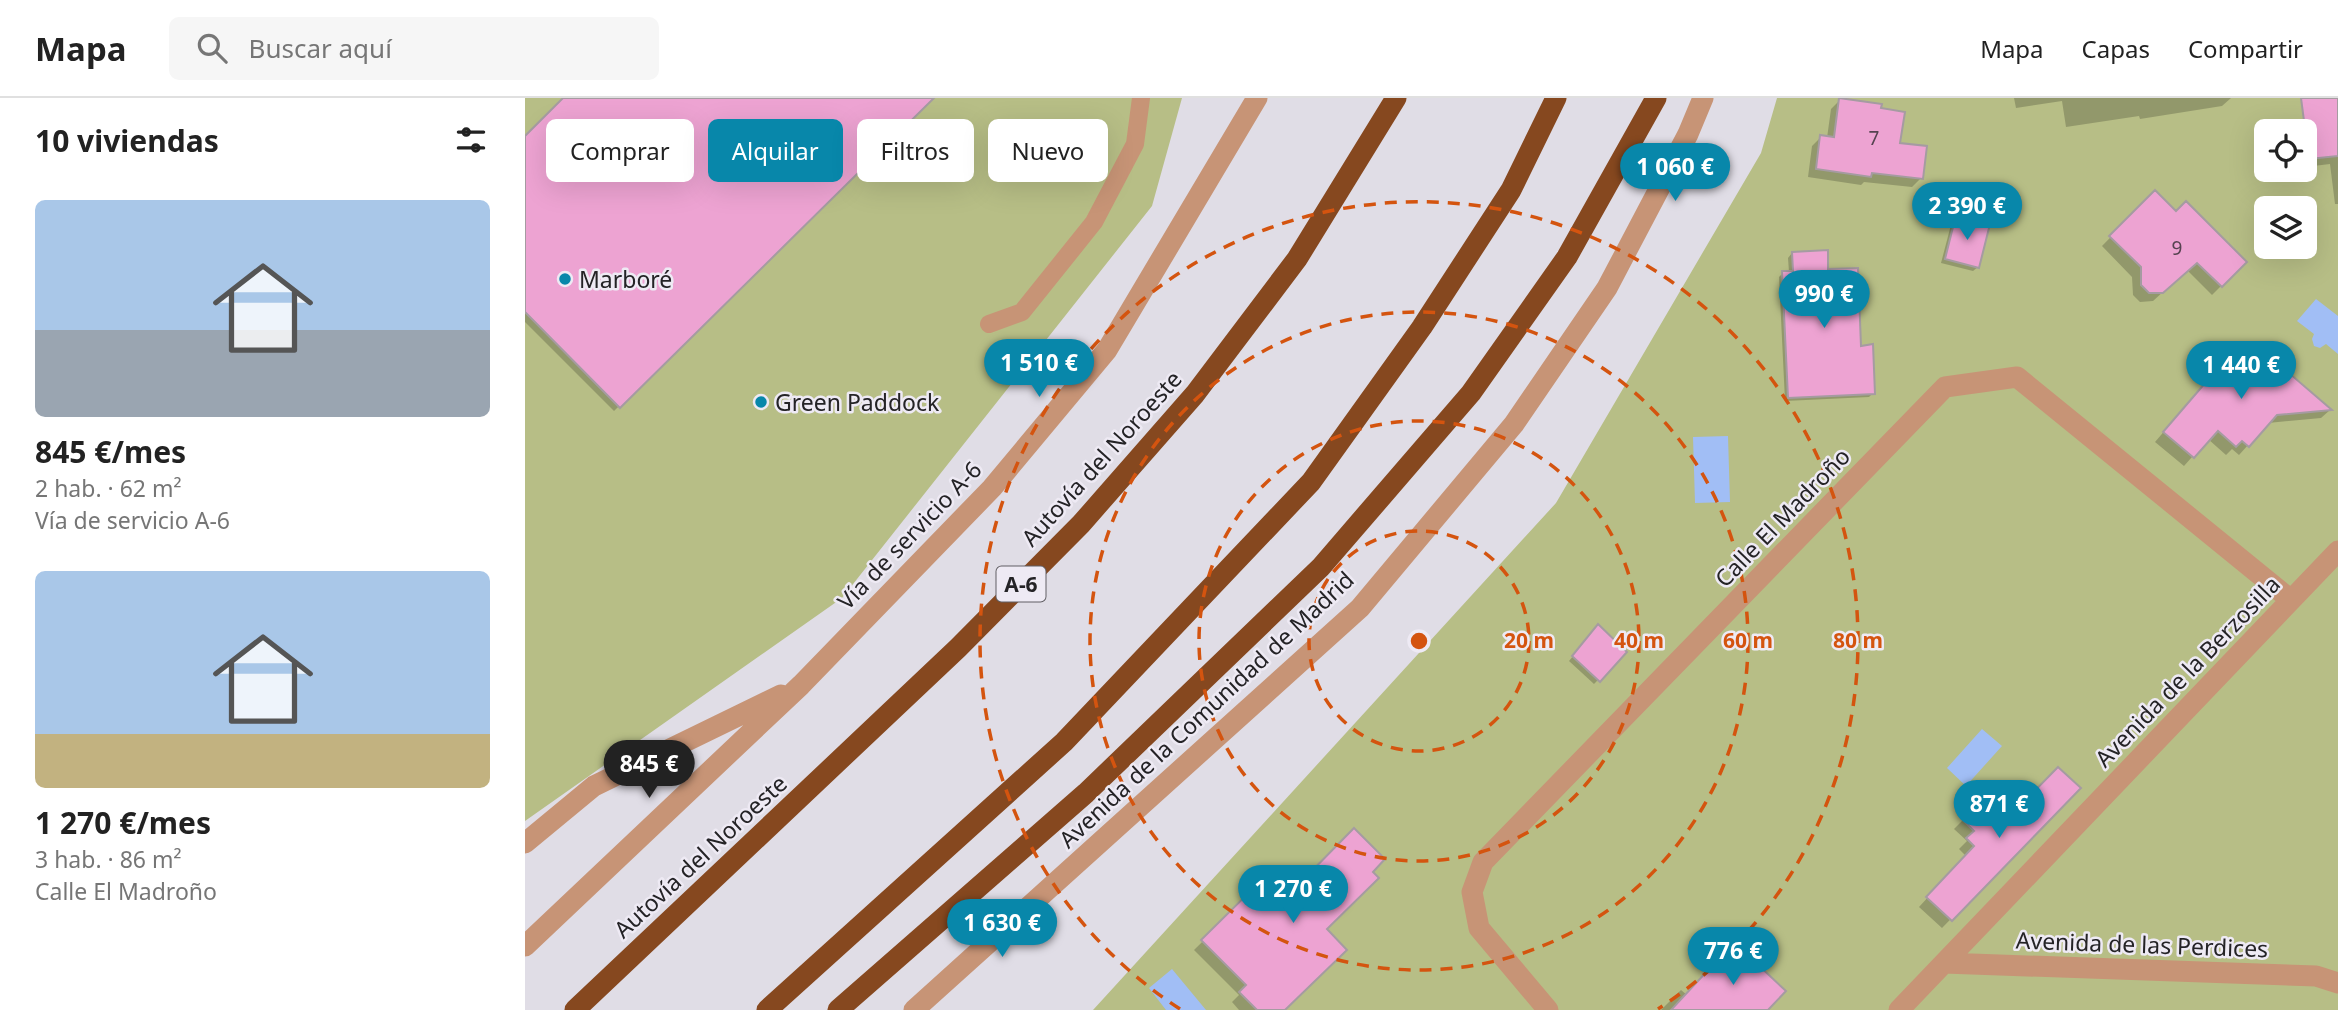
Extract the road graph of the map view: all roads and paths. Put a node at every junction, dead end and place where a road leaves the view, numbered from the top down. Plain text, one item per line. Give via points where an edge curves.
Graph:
1 (1141, 98) edge
2 (1397, 98) edge
3 (1556, 98) edge
4 (1656, 98) edge
5 (1703, 98) edge
6 (1252, 101) edge
7 (989, 324) dead end
8 (2338, 551) edge
9 (2291, 600) junction
10 (801, 685) junction
11 (525, 843) edge
12 (525, 946) edge
13 (1944, 964) junction
14 (2338, 983) edge
15 (575, 1010) edge
16 (767, 1010) edge
17 (838, 1010) edge
18 (913, 1010) edge
19 (1548, 1010) edge
20 (1899, 1010) edge

1 - 7 lane via 1135,144 1094,222 1022,313
2 - 15 highway, Autovía del Noroeste / A-6 via 1297,259 1195,394 1081,524 958,648
3 - 16 highway via 1511,190 1422,327 1311,482 1065,742
4 - 17 highway via 1567,257 1479,382 1321,567 1086,793
5 - 18 street, Avenida de la Comunidad de Madrid via 1607,288 1514,424 1360,608
6 - 10 street, Vía de servicio A-6 via 1107,351 992,488
8 - 9 street, Avenida de la Berzosilla
9 - 13 street, Avenida de la Berzosilla
9 - 19 street, Calle El Madroño via 2017,377 1945,387 1483,863 1472,892 1479,928
10 - 11 street via 594,786
10 - 12 street, Vía de servicio A-6
13 - 14 street, Avenida de las Perdices via 2316,976
13 - 20 street, Avenida de la Berzosilla

